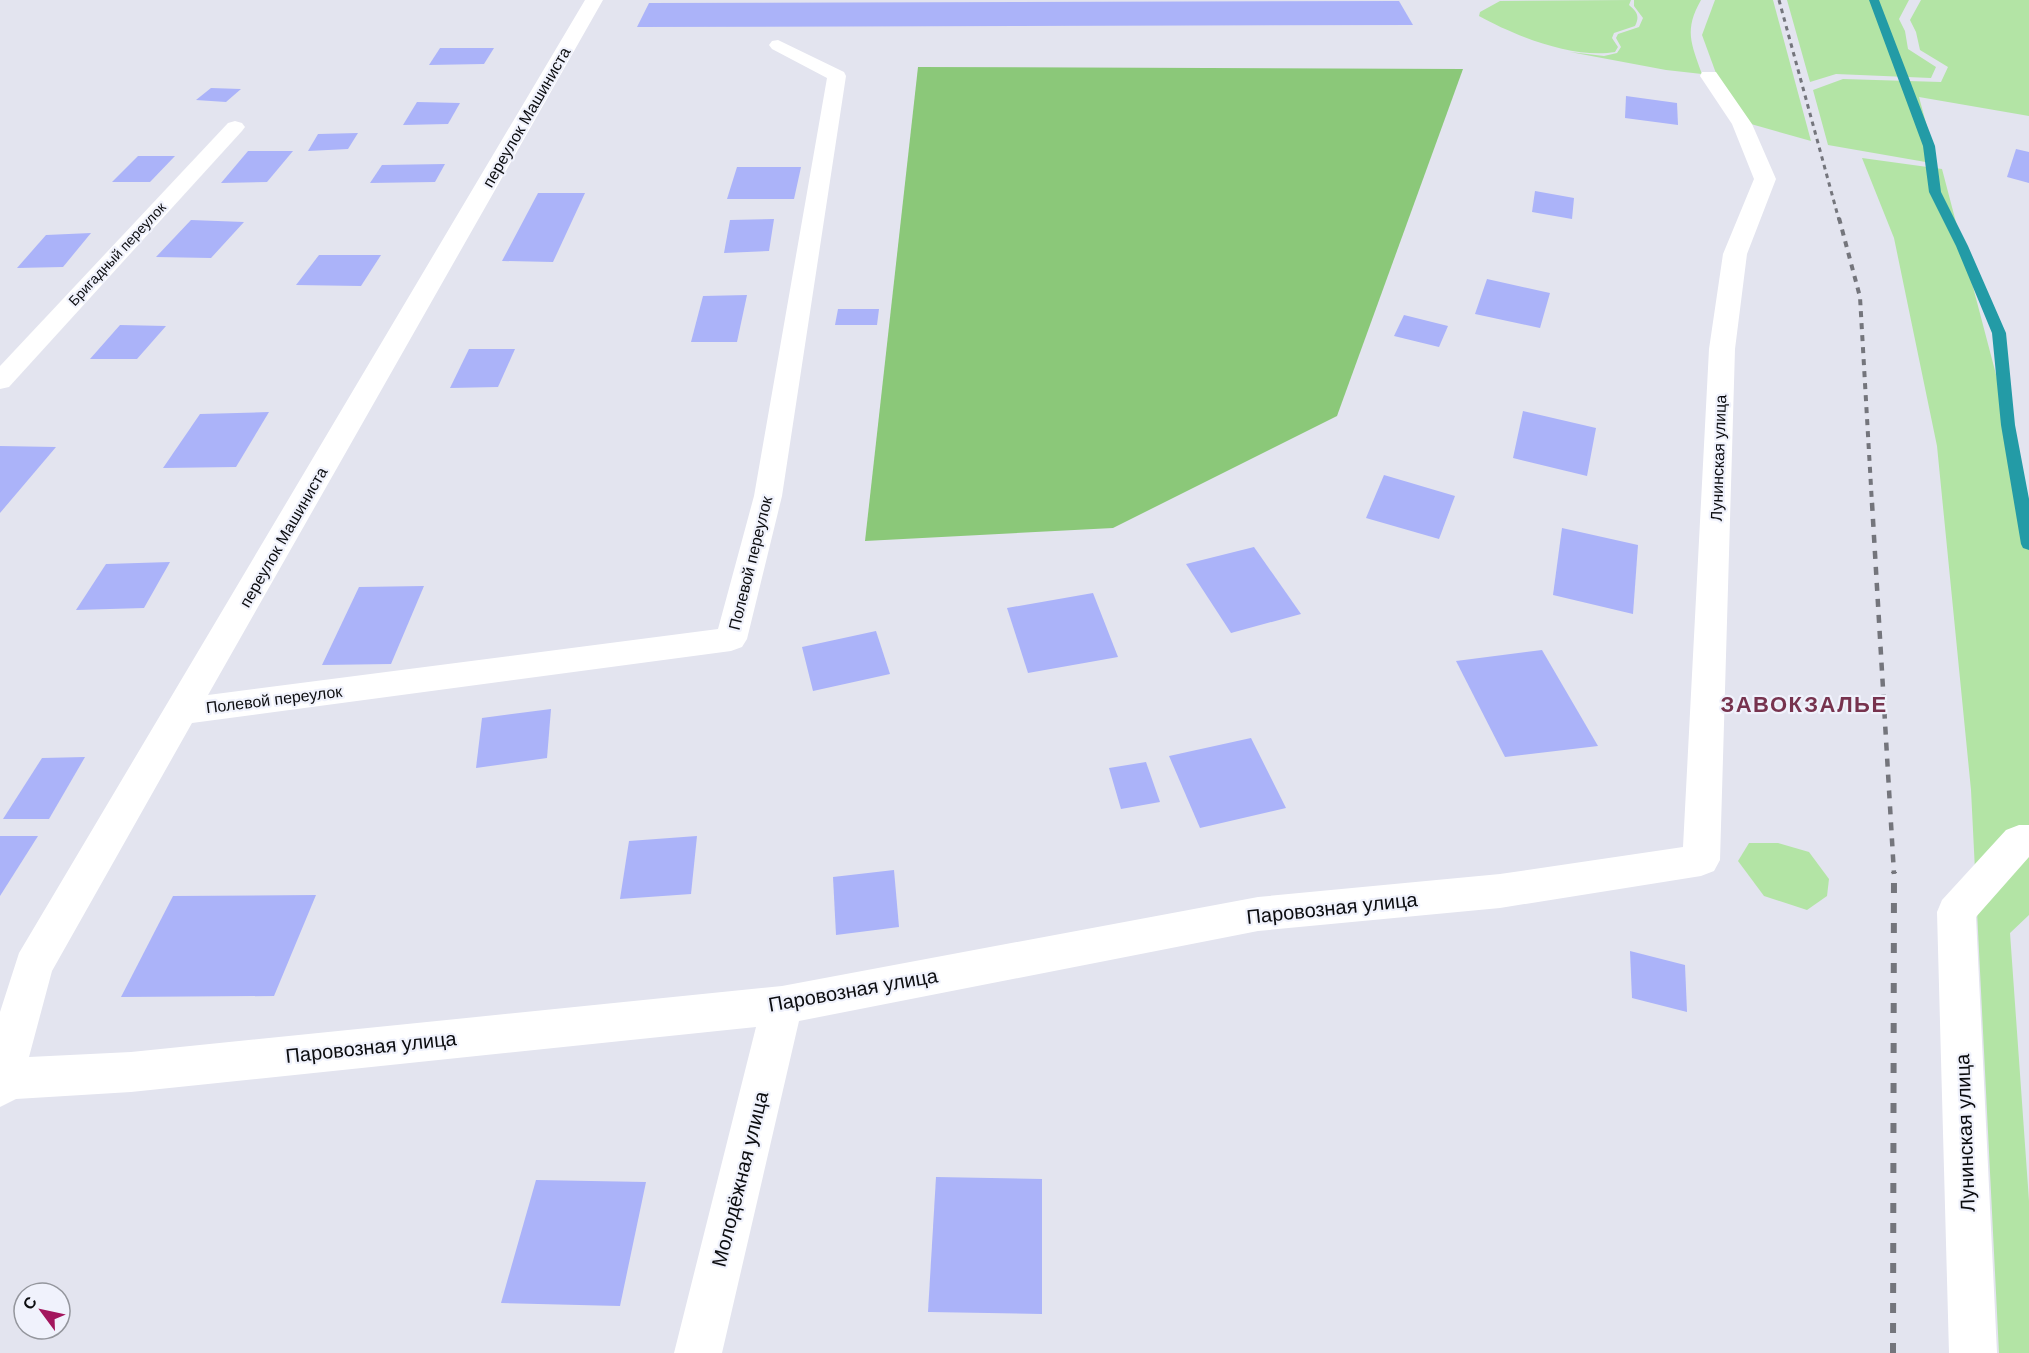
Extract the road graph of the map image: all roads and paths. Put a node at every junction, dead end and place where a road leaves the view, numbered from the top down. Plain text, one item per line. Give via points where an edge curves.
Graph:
1 (594, 0) edge
2 (778, 45) dead end
3 (1708, 76) dead end
4 (235, 127) dead end
5 (0, 381) edge
6 (182, 711) junction
7 (2029, 841) edge
8 (1701, 860) joint
9 (782, 1005) junction
10 (1, 1081) edge
11 (698, 1353) edge
12 (1973, 1353) edge

1 - 6 street, переулок Машиниста
2 - 6 street, Полевой переулок via 837,76 768,496 730,639
3 - 8 street, Лунинская улица via 1742,124 1765,179 1735,254 1722,349
4 - 5 street, Бригадный переулок
6 - 10 street, переулок Машиниста via 33,966
7 - 12 street, Лунинская улица via 2019,841 1956,912
8 - 9 street, Паровозная улица via 1500,891 1258,914
9 - 10 street, Паровозная улица via 131,1072
9 - 11 street, Молодёжная улица

